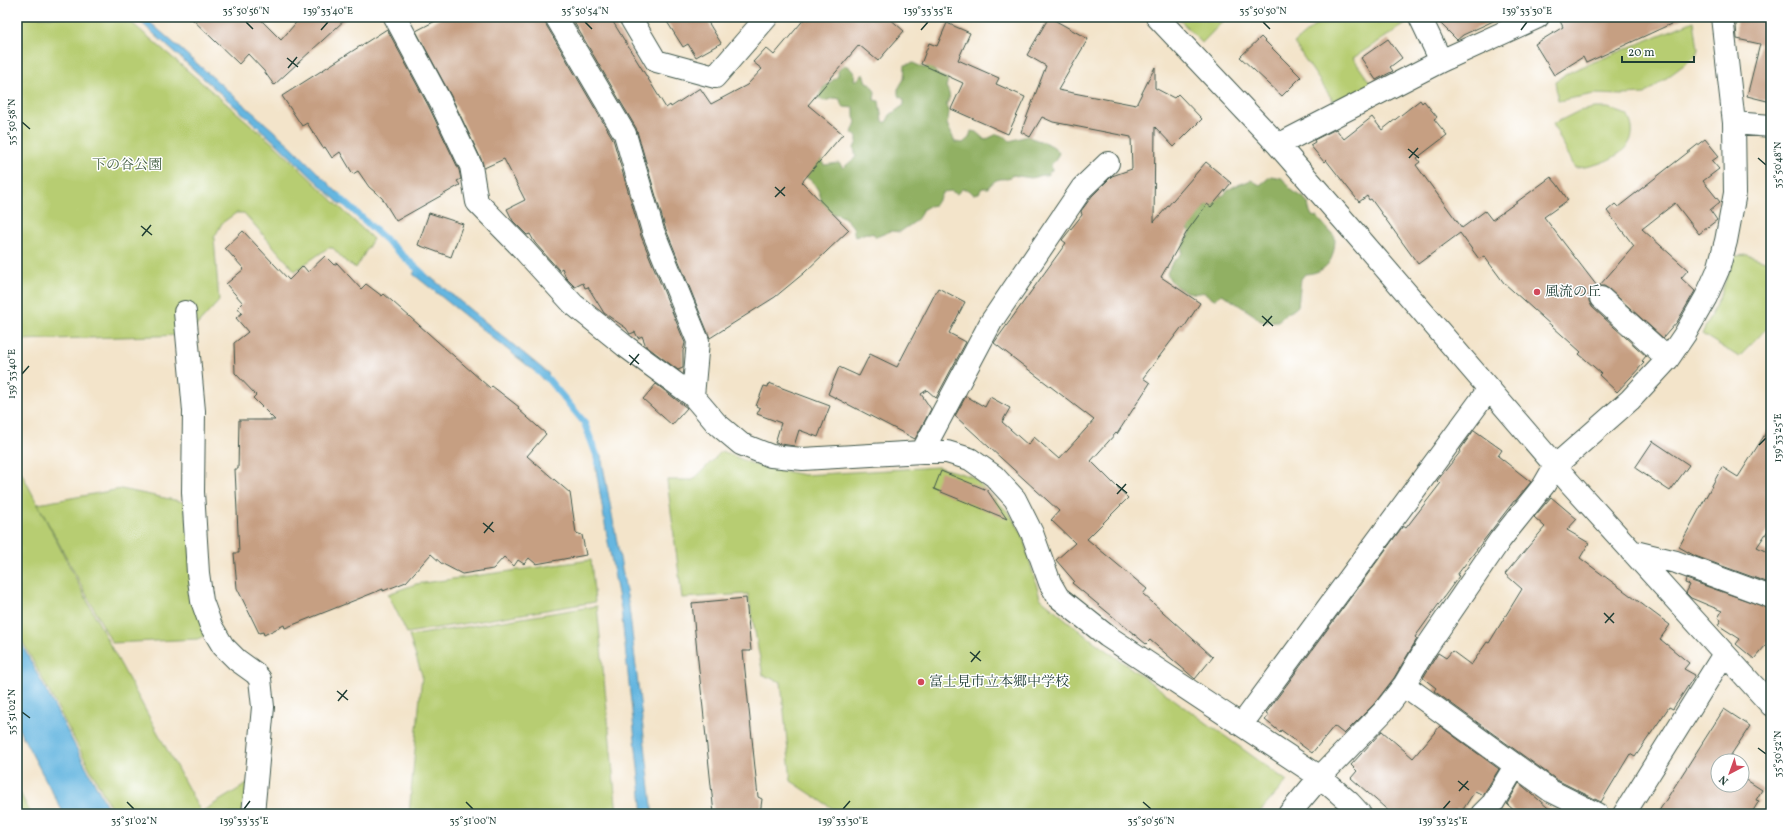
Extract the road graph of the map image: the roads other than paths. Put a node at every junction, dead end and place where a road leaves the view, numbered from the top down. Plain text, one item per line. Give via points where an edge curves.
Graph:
1 (395, 17) edge
2 (556, 17) edge
3 (630, 17) edge
4 (767, 17) edge
5 (1157, 17) edge
6 (1420, 17) edge
7 (1538, 17) edge
8 (1722, 17) edge
9 (1441, 61) junction
10 (1734, 123) junction
11 (1771, 126) edge
12 (1278, 145) junction
13 (1108, 162) dead end
14 (1601, 298) dead end
15 (185, 312) dead end
16 (1668, 359) junction
17 (1489, 389) junction
18 (693, 396) junction
19 (922, 452) junction
20 (1555, 466) junction
21 (1631, 551) junction
22 (1771, 597) edge
23 (1724, 654) junction
24 (1404, 685) junction
25 (1771, 705) edge
26 (1242, 724) junction
27 (1516, 766) junction
28 (1320, 777) junction
29 (253, 814) edge
30 (1289, 814) edge
31 (1360, 814) edge
32 (1482, 814) edge
33 (1597, 814) edge
34 (1624, 814) edge

1 - 18 street via 471,166 477,202 573,304
2 - 18 street via 625,134 653,231 698,341
3 - 4 street via 656,61 715,77
5 - 12 street
6 - 9 street
7 - 9 street
8 - 10 street
9 - 12 street
10 - 11 street
10 - 16 street via 1735,193 1726,242 1718,270 1706,297
12 - 17 street
13 - 19 street via 1082,188 991,322
14 - 16 street
15 - 29 street via 194,411 194,492 202,601 211,626 223,646 260,680 263,707
16 - 20 street via 1630,400
17 - 20 street
17 - 26 street
18 - 19 street via 716,423 741,444 771,456 803,459
19 - 26 street via 947,452 970,459 994,476 1015,499 1032,533 1050,583 1058,596 1107,636
20 - 21 street
20 - 24 street via 1544,485 1500,540 1426,648
21 - 22 street via 1676,562
21 - 23 street
23 - 25 street
23 - 34 street
24 - 27 street
24 - 28 street via 1383,712
26 - 28 street
27 - 32 street
27 - 33 street via 1551,790
28 - 30 street
28 - 31 street

